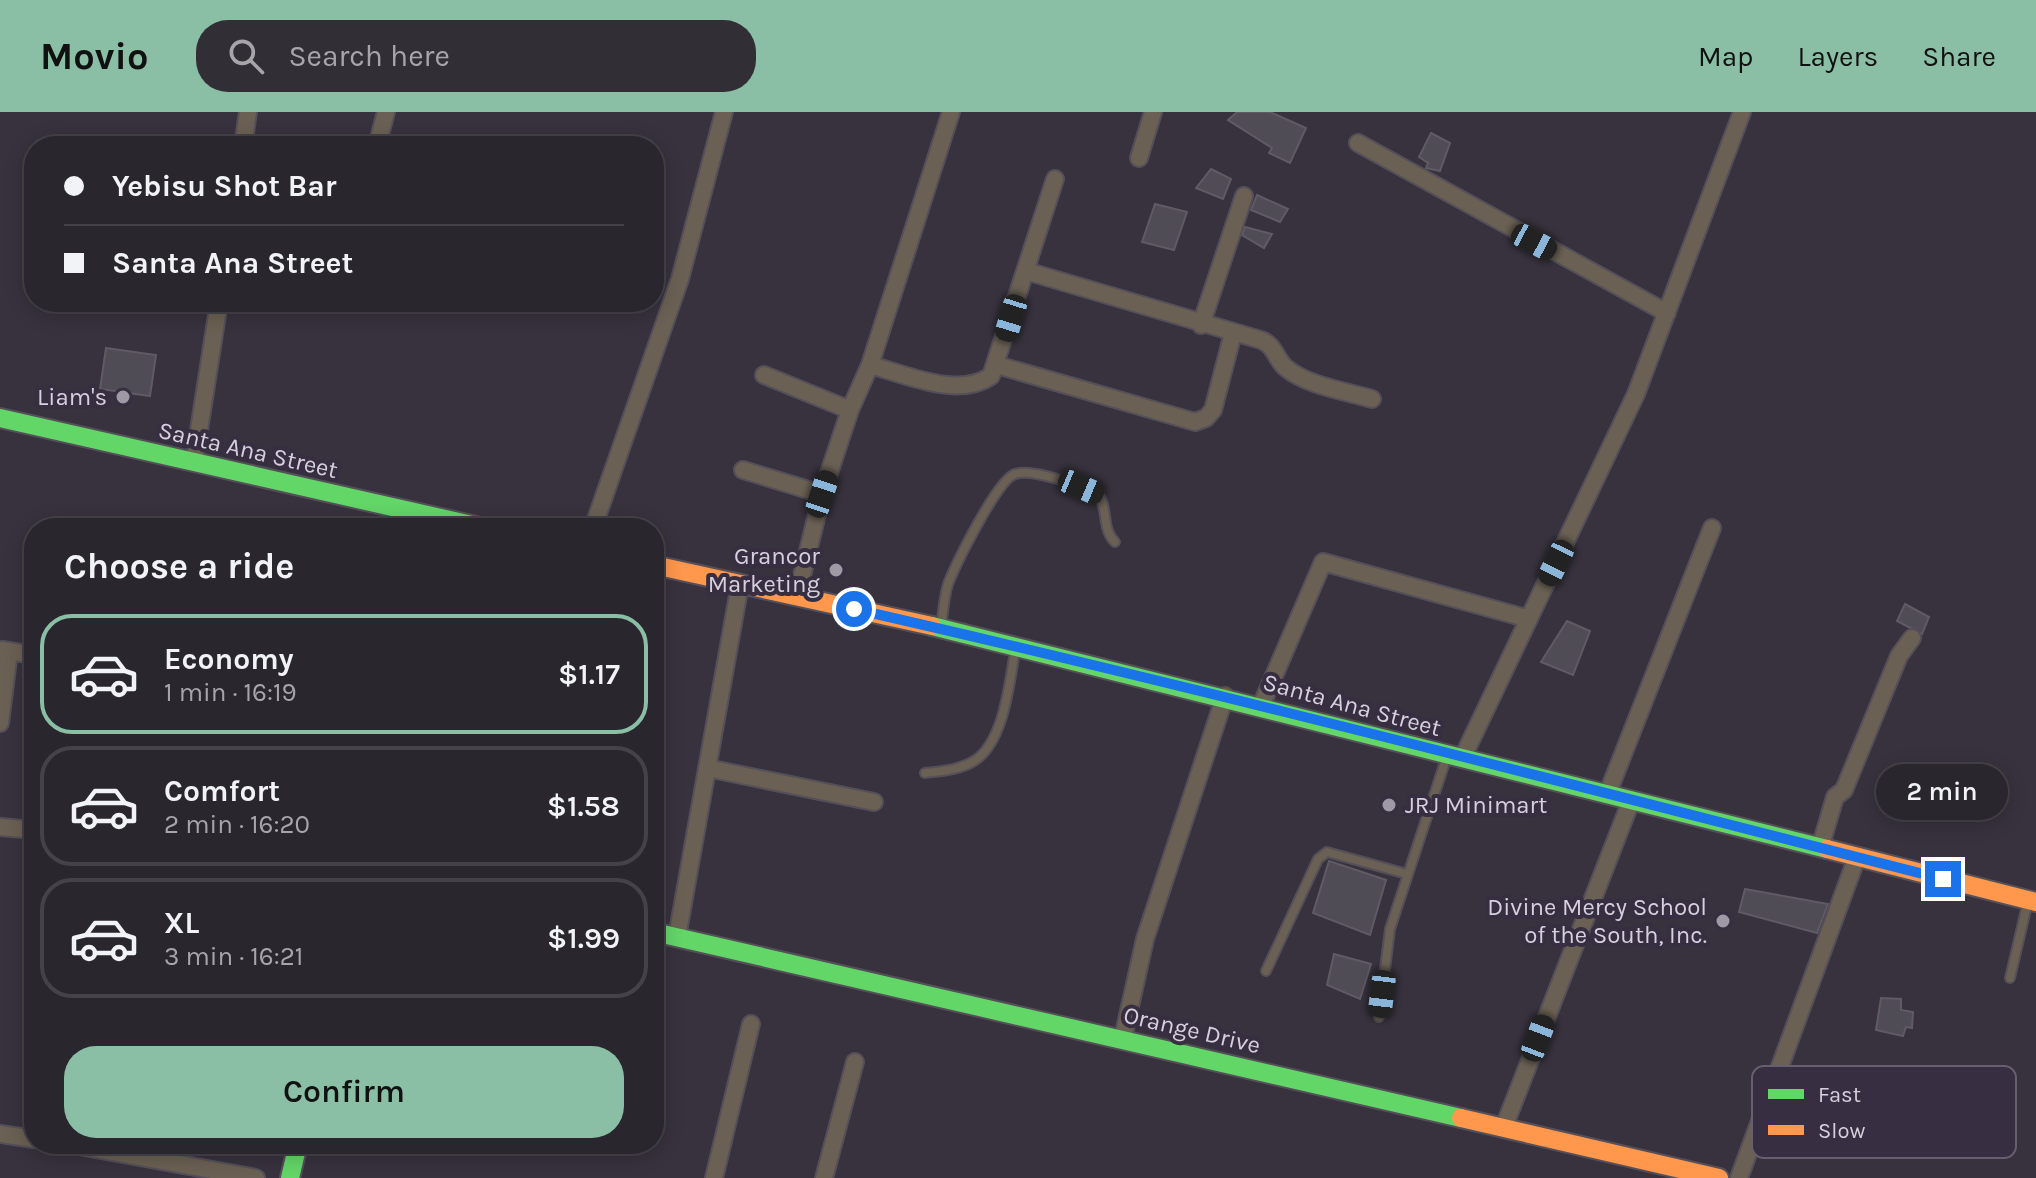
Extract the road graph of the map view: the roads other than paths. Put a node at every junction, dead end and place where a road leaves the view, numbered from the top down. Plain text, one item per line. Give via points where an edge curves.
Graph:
1 (248, 112) edge
2 (386, 112) edge
3 (724, 112) edge
4 (951, 112) edge
5 (1153, 112) edge
6 (1742, 112) edge
7 (244, 136) edge
8 (380, 136) edge
9 (1358, 143) dead end
10 (1139, 158) dead end
11 (1055, 179) dead end
12 (1244, 196) dead end
13 (1026, 271) junction
14 (217, 312) edge
15 (1667, 313) junction
16 (1201, 325) junction
17 (1233, 333) junction
18 (870, 365) junction
19 (997, 365) junction
20 (764, 375) dead end
21 (1372, 399) dead end
22 (850, 410) junction
23 (0, 418) edge
24 (194, 462) junction
25 (743, 470) dead end
26 (822, 494) junction
27 (411, 518) edge
28 (596, 518) edge
29 (1712, 528) dead end
30 (1115, 542) dead end
31 (664, 567) edge
32 (740, 584) junction
33 (797, 596) junction
34 (1529, 619) junction
35 (941, 629) junction
36 (1912, 638) dead end
37 (1016, 644) junction
38 (5, 651) edge
39 (1225, 696) junction
40 (1261, 706) junction
41 (0, 723) edge
42 (1455, 757) junction
43 (707, 768) junction
44 (925, 773) dead end
45 (1607, 795) junction
46 (1631, 801) junction
47 (874, 802) dead end
48 (0, 827) edge
49 (24, 829) edge
50 (1820, 848) junction
51 (1857, 857) junction
52 (1407, 874) junction
53 (2032, 901) edge
54 (664, 934) edge
55 (677, 937) junction
56 (1266, 971) dead end
57 (2010, 978) dead end
58 (1379, 1017) dead end
59 (751, 1024) dead end
60 (1123, 1038) junction
61 (855, 1062) dead end
62 (1780, 1066) edge
63 (1504, 1127) junction
64 (0, 1134) edge
65 (24, 1138) edge
66 (1752, 1143) edge
67 (123, 1154) edge
68 (296, 1154) edge
69 (256, 1178) edge
70 (290, 1178) edge
71 (714, 1178) edge
72 (824, 1178) edge
73 (1719, 1178) edge
74 (1739, 1178) edge

1 - 7 street
2 - 8 street
3 - 28 street via 680,279
4 - 18 street
5 - 10 street
6 - 15 street
9 - 15 street
11 - 13 street
12 - 16 street
13 - 16 street
13 - 19 street
14 - 24 street
15 - 34 street via 1636,394
16 - 17 street
17 - 19 street via 1213,410 1195,422
17 - 21 street via 1268,342 1286,368 1301,376
18 - 19 street via 958,386 982,383
18 - 22 street
20 - 22 street
22 - 26 street
23 - 24 main road, Santa Ana Street
24 - 27 main road, Santa Ana Street
25 - 26 street
26 - 33 street
29 - 45 street
30 - 35 lane via 1107,534 1098,494 1024,472 1011,475 983,514 948,586
31 - 32 main road, Santa Ana Street
32 - 33 main road, Santa Ana Street
32 - 43 street
33 - 35 main road, Santa Ana Street
34 - 40 street via 1323,562
34 - 42 street
35 - 37 main road, Santa Ana Street
36 - 50 street via 1899,656 1844,790 1835,797
37 - 39 main road, Santa Ana Street
37 - 44 lane via 1007,699 990,744 977,760
38 - 41 street
39 - 40 main road, Santa Ana Street
39 - 60 street via 1149,925
40 - 42 main road, Santa Ana Street
42 - 45 main road, Santa Ana Street
42 - 52 lane
43 - 47 street
43 - 55 street
45 - 46 main road, Santa Ana Street
46 - 50 main road, Santa Ana Street
46 - 63 street
48 - 49 street
50 - 51 main road, Santa Ana Street
51 - 53 main road, Santa Ana Street
51 - 62 street
52 - 56 lane via 1327,852 1318,859
52 - 58 lane via 1390,929
53 - 57 lane
54 - 55 main road, Orange Drive
55 - 60 main road, Orange Drive
59 - 71 street
60 - 63 main road, Orange Drive
61 - 72 street
63 - 73 main road, Orange Drive
64 - 65 street
66 - 74 street
67 - 69 street
68 - 70 main road

